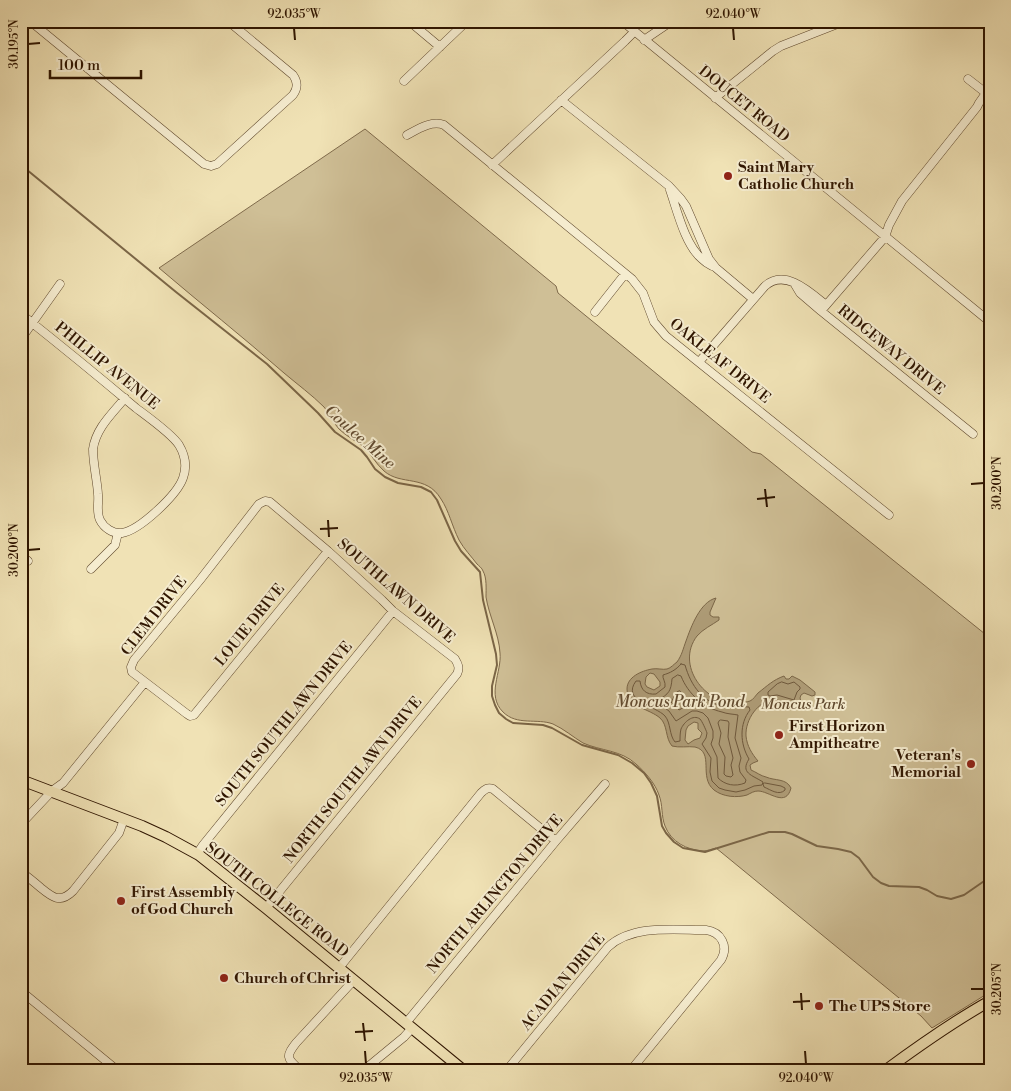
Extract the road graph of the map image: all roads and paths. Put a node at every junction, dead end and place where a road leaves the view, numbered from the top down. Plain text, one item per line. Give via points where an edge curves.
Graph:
1 (30, 21) edge
2 (228, 21) edge
3 (409, 21) edge
4 (467, 21) edge
5 (622, 21) edge
6 (672, 21) edge
7 (845, 21) edge
8 (634, 32) junction
9 (644, 40) junction
10 (440, 47) junction
11 (968, 79) dead end
12 (404, 81) dead end
13 (715, 98) junction
14 (561, 100) junction
15 (407, 135) dead end
16 (492, 165) junction
17 (885, 237) junction
18 (625, 274) junction
19 (60, 284) dead end
20 (753, 299) junction
21 (824, 308) junction
22 (595, 312) dead end
23 (21, 314) edge
24 (990, 322) edge
25 (32, 323) junction
26 (21, 339) edge
27 (699, 362) junction
28 (124, 398) junction
29 (973, 434) dead end
30 (265, 501) joint
31 (889, 515) dead end
32 (118, 533) junction
33 (328, 551) junction
34 (21, 555) edge
35 (28, 560) dead end
36 (91, 569) dead end
37 (393, 612) junction
38 (459, 668) joint
39 (145, 682) junction
40 (21, 780) edge
41 (605, 784) dead end
42 (52, 792) junction
43 (124, 819) junction
44 (21, 824) edge
45 (556, 841) junction
46 (197, 854) junction
47 (21, 872) edge
48 (266, 908) junction
49 (339, 968) junction
50 (354, 980) junction
51 (21, 991) edge
52 (990, 1001) edge
53 (409, 1025) junction
54 (117, 1070) edge
55 (300, 1070) edge
56 (364, 1070) edge
57 (463, 1070) edge
58 (507, 1070) edge
59 (631, 1070) edge
60 (886, 1070) edge

1 - 2 street via 204,164 211,166 297,87 293,75
3 - 10 street
4 - 10 street
5 - 8 street, DOUCET ROAD
6 - 9 street
7 - 13 street via 773,50
8 - 9 street, DOUCET ROAD
8 - 14 street
9 - 13 street, DOUCET ROAD
10 - 12 street
11 - 17 street, RIDGEWAY DRIVE via 986,94 902,201
13 - 17 street, DOUCET ROAD
14 - 16 street
14 - 20 street via 669,186 686,206 706,255 716,268
15 - 16 street, OAKLEAF DRIVE via 420,128 442,124
16 - 18 street, OAKLEAF DRIVE
17 - 21 street, RIDGEWAY DRIVE
17 - 24 street, DOUCET ROAD
18 - 22 street
18 - 27 street, OAKLEAF DRIVE via 643,293 658,327
19 - 25 street
20 - 21 street via 774,279 784,279 803,287
20 - 27 street
21 - 29 street, RIDGEWAY DRIVE
23 - 25 street, PHILLIP AVENUE
25 - 26 street
25 - 28 street, PHILLIP AVENUE
27 - 31 street, OAKLEAF DRIVE
28 - 32 street via 100,428 93,448 99,517 106,527
28 - 32 street, PHILLIP AVENUE via 179,445 185,473 180,485 152,515 131,530
30 - 33 street, SOUTHLAWN DRIVE
30 - 39 street, CLEM DRIVE via 259,504 134,660 132,672
32 - 36 street via 115,545
33 - 37 street, SOUTHLAWN DRIVE
33 - 39 street, LOUIE DRIVE via 192,716
34 - 35 street
37 - 38 street, SOUTHLAWN DRIVE via 455,660
37 - 46 street, SOUTH SOUTHLAWN DRIVE
38 - 48 street, NORTH SOUTHLAWN DRIVE
39 - 42 street via 63,783
40 - 42 main road, SOUTH COLLEGE ROAD
41 - 45 street, NORTH ARLINGTON DRIVE
42 - 43 main road, SOUTH COLLEGE ROAD
42 - 44 street
43 - 46 main road, SOUTH COLLEGE ROAD
43 - 47 street via 119,833 65,897 51,896
45 - 49 street via 493,789 485,789
45 - 53 street, NORTH ARLINGTON DRIVE
46 - 48 main road, SOUTH COLLEGE ROAD
48 - 49 main road, SOUTH COLLEGE ROAD
49 - 50 main road, SOUTH COLLEGE ROAD
50 - 53 main road, SOUTH COLLEGE ROAD
50 - 55 street via 289,1052 290,1060
51 - 54 street
52 - 60 main road
53 - 56 street, NORTH ARLINGTON DRIVE via 404,1037
53 - 57 main road, SOUTH COLLEGE ROAD
58 - 59 street, ACADIAN DRIVE via 618,939 637,932 659,930 710,930 718,934 724,943 724,956

